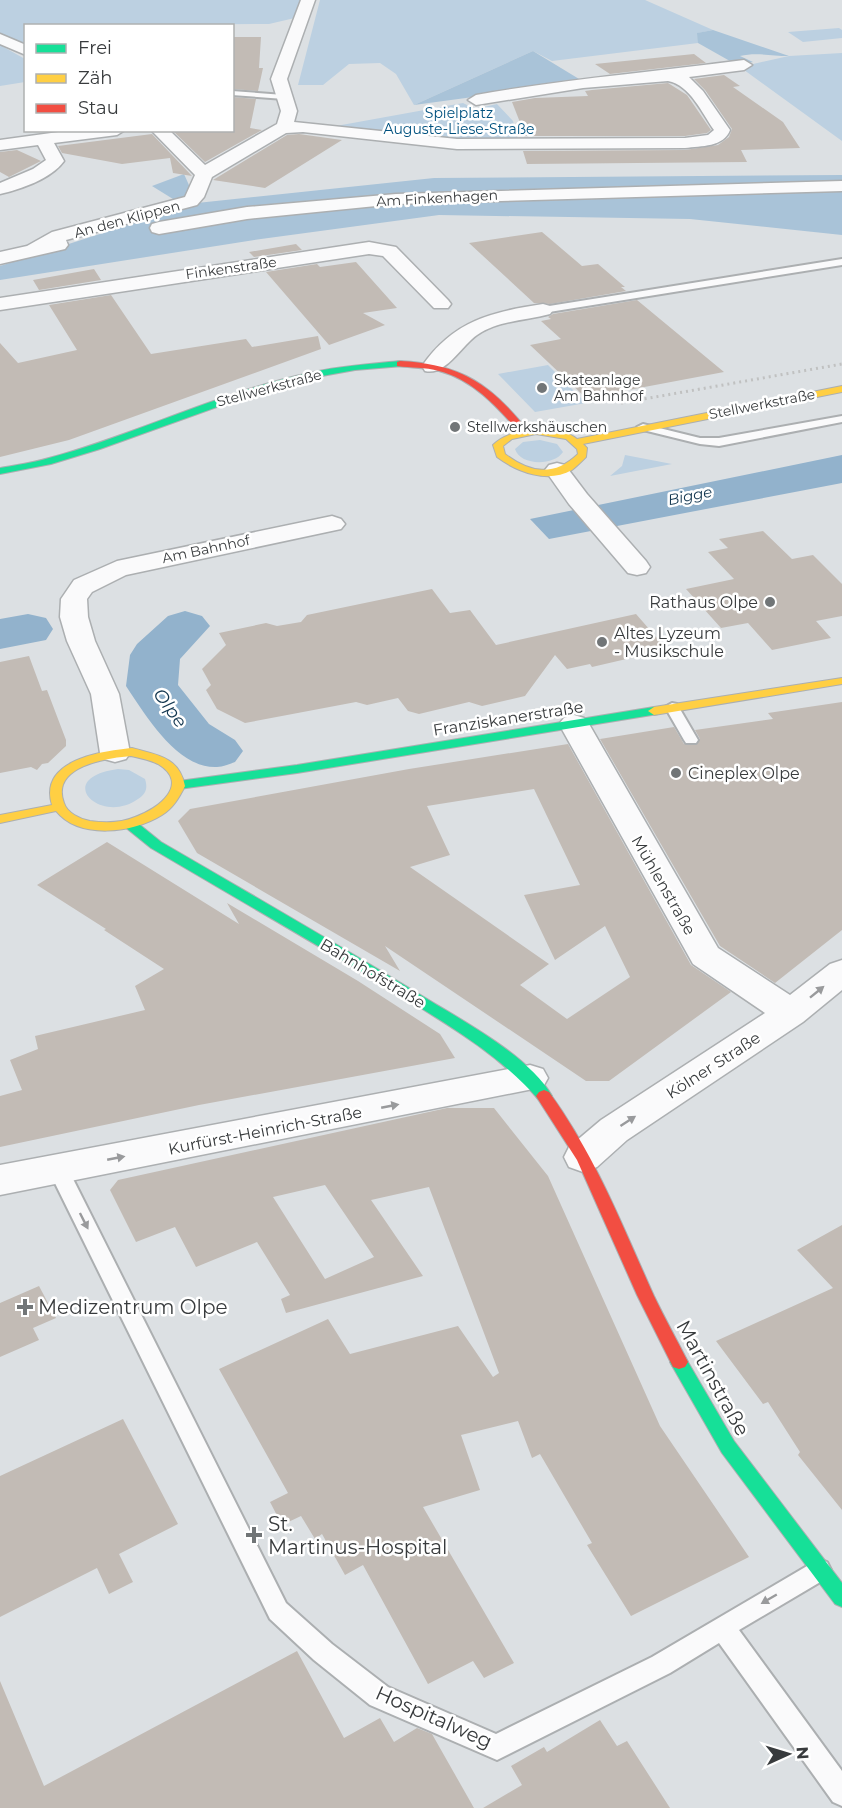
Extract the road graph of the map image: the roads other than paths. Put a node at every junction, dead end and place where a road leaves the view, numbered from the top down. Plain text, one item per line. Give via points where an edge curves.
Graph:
1 (308, 0) edge
2 (0, 38) edge
3 (24, 50) edge
4 (744, 65) dead end
5 (666, 75) junction
6 (234, 93) edge
7 (284, 97) junction
8 (476, 100) dead end
9 (285, 127) junction
10 (102, 132) edge
11 (161, 132) edge
12 (44, 140) junction
13 (0, 145) edge
14 (204, 174) junction
15 (842, 186) edge
16 (0, 189) edge
17 (35, 249) junction
18 (0, 258) edge
19 (842, 262) edge
20 (0, 304) edge
21 (441, 304) dead end
22 (543, 309) joint
23 (433, 366) junction
24 (842, 388) edge
25 (842, 419) edge
26 (643, 427) junction
27 (524, 432) junction
28 (577, 442) junction
29 (557, 470) junction
30 (0, 471) edge
31 (332, 524) dead end
32 (637, 567) dead end
33 (842, 681) edge
34 (672, 707) junction
35 (574, 724) junction
36 (690, 740) dead end
37 (115, 753) junction
38 (179, 784) junction
39 (59, 807) junction
40 (0, 819) edge
41 (130, 824) junction
42 (842, 972) edge
43 (791, 1013) junction
44 (530, 1078) junction
45 (583, 1157) junction
46 (58, 1169) junction
47 (0, 1180) edge
48 (820, 1570) junction
49 (842, 1598) edge
50 (722, 1627) junction
51 (842, 1794) edge

1 - 7 street via 279,79
2 - 3 street
4 - 5 street
5 - 8 street
5 - 9 street via 686,82 722,130 720,135 686,143 457,144
6 - 7 lane
7 - 9 street via 289,111
9 - 14 street
10 - 12 street
11 - 14 street
12 - 13 street
12 - 16 street via 55,161 39,173
14 - 17 street, An den Klippen via 191,201 59,236
15 - 17 street, Am Finkenhagen via 453,196 324,204
17 - 18 street
19 - 22 lane
20 - 21 street, Finkenstraße via 369,248 389,250
22 - 23 street via 481,322
23 - 27 street, Stellwerkstraße via 473,380
23 - 30 street, Stellwerkstraße via 391,364 312,376 183,412 55,460
24 - 26 street, Stellwerkstraße
25 - 26 lane via 719,442
26 - 28 street, Stellwerkstraße
27 - 28 street via 559,434
27 - 29 street via 503,439 496,452 500,458 506,464 530,471
28 - 29 street via 583,455 570,467
29 - 32 street
31 - 37 street, Am Bahnhof via 117,569 83,586 74,599 74,617 105,694
33 - 34 street, Franziskanerstraße
34 - 35 street, Franziskanerstraße
34 - 36 lane
35 - 38 street, Franziskanerstraße
35 - 43 street, Mühlenstraße via 705,956
37 - 38 street via 132,752 160,759 174,770
37 - 39 street via 80,762 65,772 54,796
38 - 41 street via 165,809
39 - 40 street
39 - 41 street via 87,824
41 - 44 street, Bahnhofstraße via 156,845 470,1033
43 -> 42 street, Kölner Straße
45 -> 43 street, Kölner Straße via 614,1130
44 - 45 street, Bahnhofstraße via 560,1116
46 -> 44 street, Kurfürst-Heinrich-Straße
45 - 48 street, Martinstraße via 676,1357 728,1447
46 - 47 street, Kurfürst-Heinrich-Straße
46 -> 50 lane, Hospitalweg via 279,1611 379,1696 497,1747 661,1665
48 - 49 street, Martinstraße
48 -> 50 lane, Hospitalweg
50 - 51 lane

